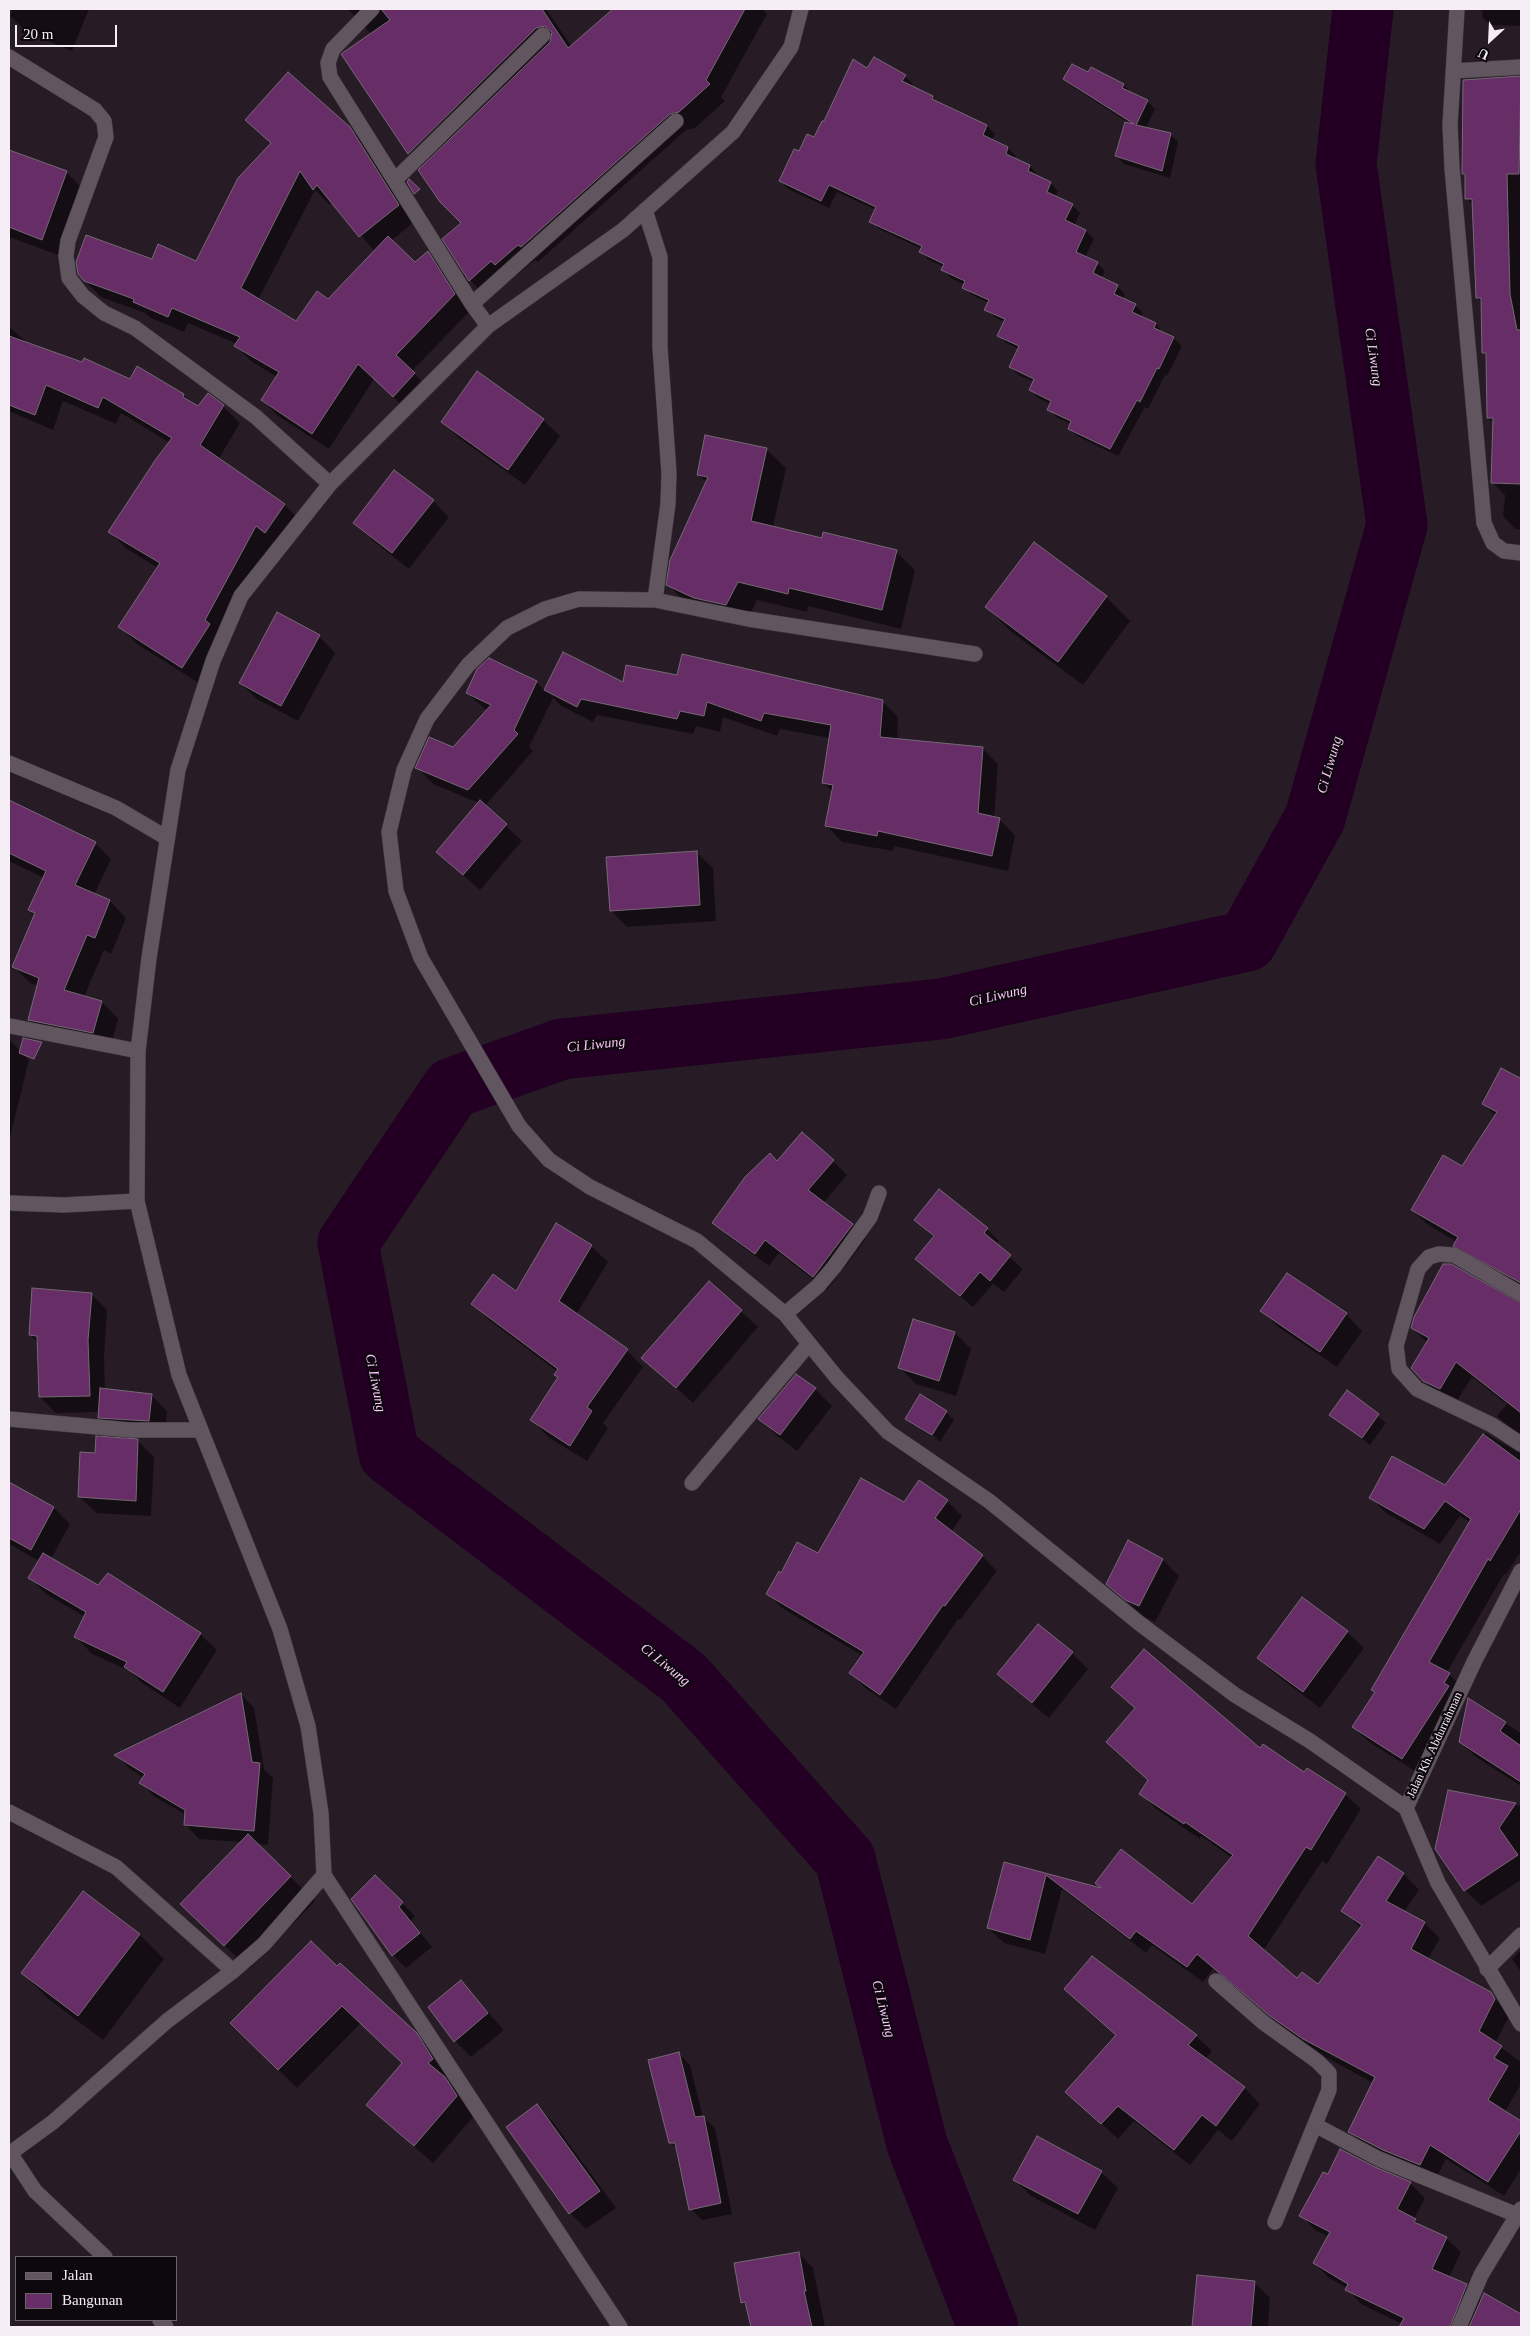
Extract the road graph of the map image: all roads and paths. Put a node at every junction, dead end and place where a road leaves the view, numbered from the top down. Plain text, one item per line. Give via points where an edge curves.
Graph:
1 (372, 9) edge
2 (801, 9) edge
3 (1457, 9) edge
4 (543, 35) dead end
5 (9, 58) edge
6 (1521, 67) edge
7 (1453, 71) junction
8 (676, 121) dead end
9 (395, 180) junction
10 (645, 210) junction
11 (472, 304) junction
12 (488, 326) junction
13 (330, 484) junction
14 (1521, 553) edge
15 (655, 600) junction
16 (975, 654) dead end
17 (9, 763) edge
18 (167, 838) junction
19 (10, 1026) edge
20 (138, 1051) junction
21 (879, 1192) dead end
22 (137, 1201) junction
23 (9, 1203) edge
24 (1521, 1294) edge
25 (785, 1314) junction
26 (808, 1344) junction
27 (9, 1419) edge
28 (200, 1430) junction
29 (1521, 1444) edge
30 (692, 1483) dead end
31 (1521, 1571) edge
32 (1406, 1808) junction
33 (9, 1812) edge
34 (324, 1876) junction
35 (1521, 1935) edge
36 (1487, 1969) junction
37 (233, 1971) junction
38 (1216, 1981) dead end
39 (1521, 2024) edge
40 (1315, 2125) junction
41 (10, 2153) edge
42 (1519, 2212) edge
43 (1275, 2222) dead end
44 (104, 2256) edge
45 (620, 2327) edge
46 (1460, 2327) edge

1 - 9 street via 334,49 328,63 330,76
2 - 10 street via 791,47 733,132
3 - 7 street
4 - 9 street
5 - 13 street via 95,110 104,121 106,137 68,241 66,256 70,278 83,296 104,313 135,328 256,417
6 - 7 street
7 - 14 street via 1452,168 1484,522 1493,543 1504,551
8 - 11 street
9 - 11 street
10 - 12 street via 623,230
10 - 15 street via 660,257 660,347 669,473
11 - 12 street
12 - 13 street
13 - 18 street via 241,596 213,661 178,770
15 - 16 street via 748,619
15 - 25 street via 579,599 545,610 507,628 468,665 427,719 404,770 389,832 396,891 421,958 520,1126 549,1160 590,1187 697,1241
17 - 18 street via 116,808
18 - 20 street
19 - 20 street
20 - 22 street
21 - 25 street via 858,1237 818,1286
22 - 23 street via 64,1205
22 - 28 street via 179,1375
24 - 29 street via 1454,1255 1429,1256 1418,1268 1396,1346 1399,1369 1417,1389 1492,1425
25 - 26 street
26 - 30 street
26 - 32 street via 888,1432 989,1501 1138,1623 1235,1695 1310,1741
27 - 28 street via 130,1430
28 - 34 street via 280,1629 308,1726 321,1813
31 - 32 street, Jalan Kh. Abdurrahman via 1474,1660
32 - 36 street, Jalan Kh. Abdurrahman via 1438,1883
33 - 37 street via 116,1867
34 - 37 street via 264,1944
34 - 45 street
35 - 36 street
36 - 39 street, Jalan Kh. Abdurrahman
37 - 41 street via 167,2021 53,2122
38 - 40 street via 1329,2073 1329,2090
40 - 42 street via 1378,2159
40 - 43 street
41 - 44 street via 35,2191
42 - 46 street via 1481,2275

